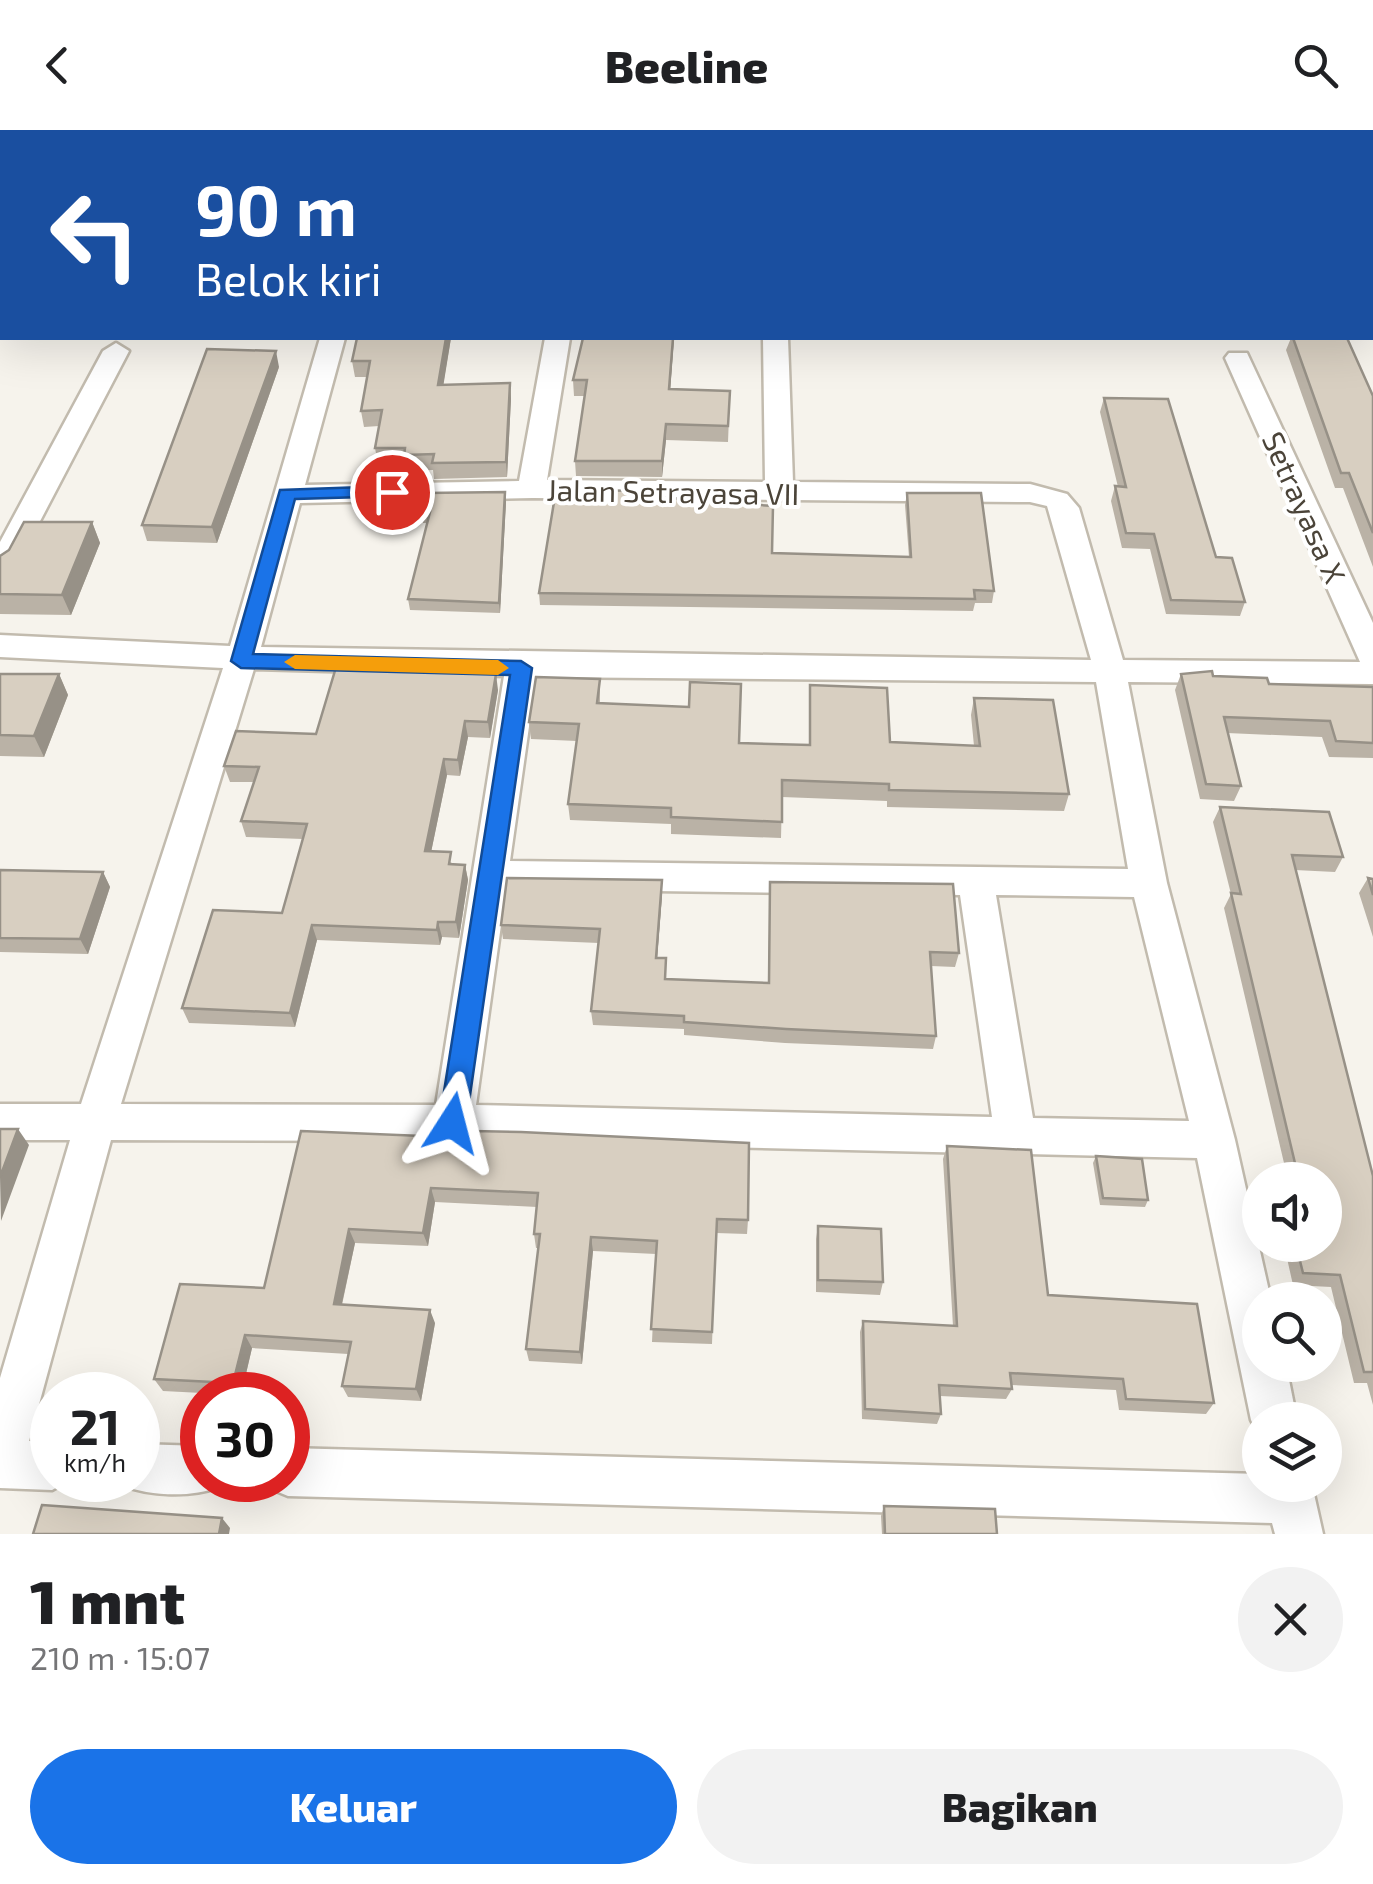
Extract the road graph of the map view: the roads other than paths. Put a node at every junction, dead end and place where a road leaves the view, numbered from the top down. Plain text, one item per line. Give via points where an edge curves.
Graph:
1 (331, 340) edge
2 (556, 340) edge
3 (776, 340) edge
4 (116, 351) dead end
5 (1238, 358) dead end
6 (532, 489) junction
7 (779, 492) junction
8 (287, 494) junction
9 (0, 569) edge
10 (0, 646) edge
11 (1373, 657) edge
12 (241, 661) junction
13 (521, 668) junction
14 (1110, 670) junction
15 (1373, 674) edge
16 (490, 875) junction
17 (976, 881) junction
18 (1149, 882) junction
19 (0, 1122) edge
20 (94, 1123) junction
21 (452, 1123) junction
22 (1015, 1134) junction
23 (1214, 1140) junction
24 (1245, 1282) edge
25 (0, 1462) edge
26 (30, 1464) edge
27 (310, 1473) edge
28 (1293, 1506) edge

1 - 8 street
2 - 6 street
3 - 7 street
4 - 9 street
5 - 11 street, Setrayasa X
6 - 7 street, Jalan Setrayasa VII
6 - 8 street, Jalan Setrayasa VII
7 - 14 street, Jalan Setrayasa VII via 1030,493 1057,500 1065,508
8 - 12 street
10 - 12 street
12 - 13 street
12 - 20 street
13 - 14 street
13 - 16 street
14 - 15 street
14 - 18 street
16 - 17 street
16 - 21 street
17 - 18 street
17 - 22 street
18 - 23 street
19 - 20 street
20 - 21 street
20 - 25 street
21 - 22 street
22 - 23 street
23 - 24 street
25 - 26 street
27 - 28 street

